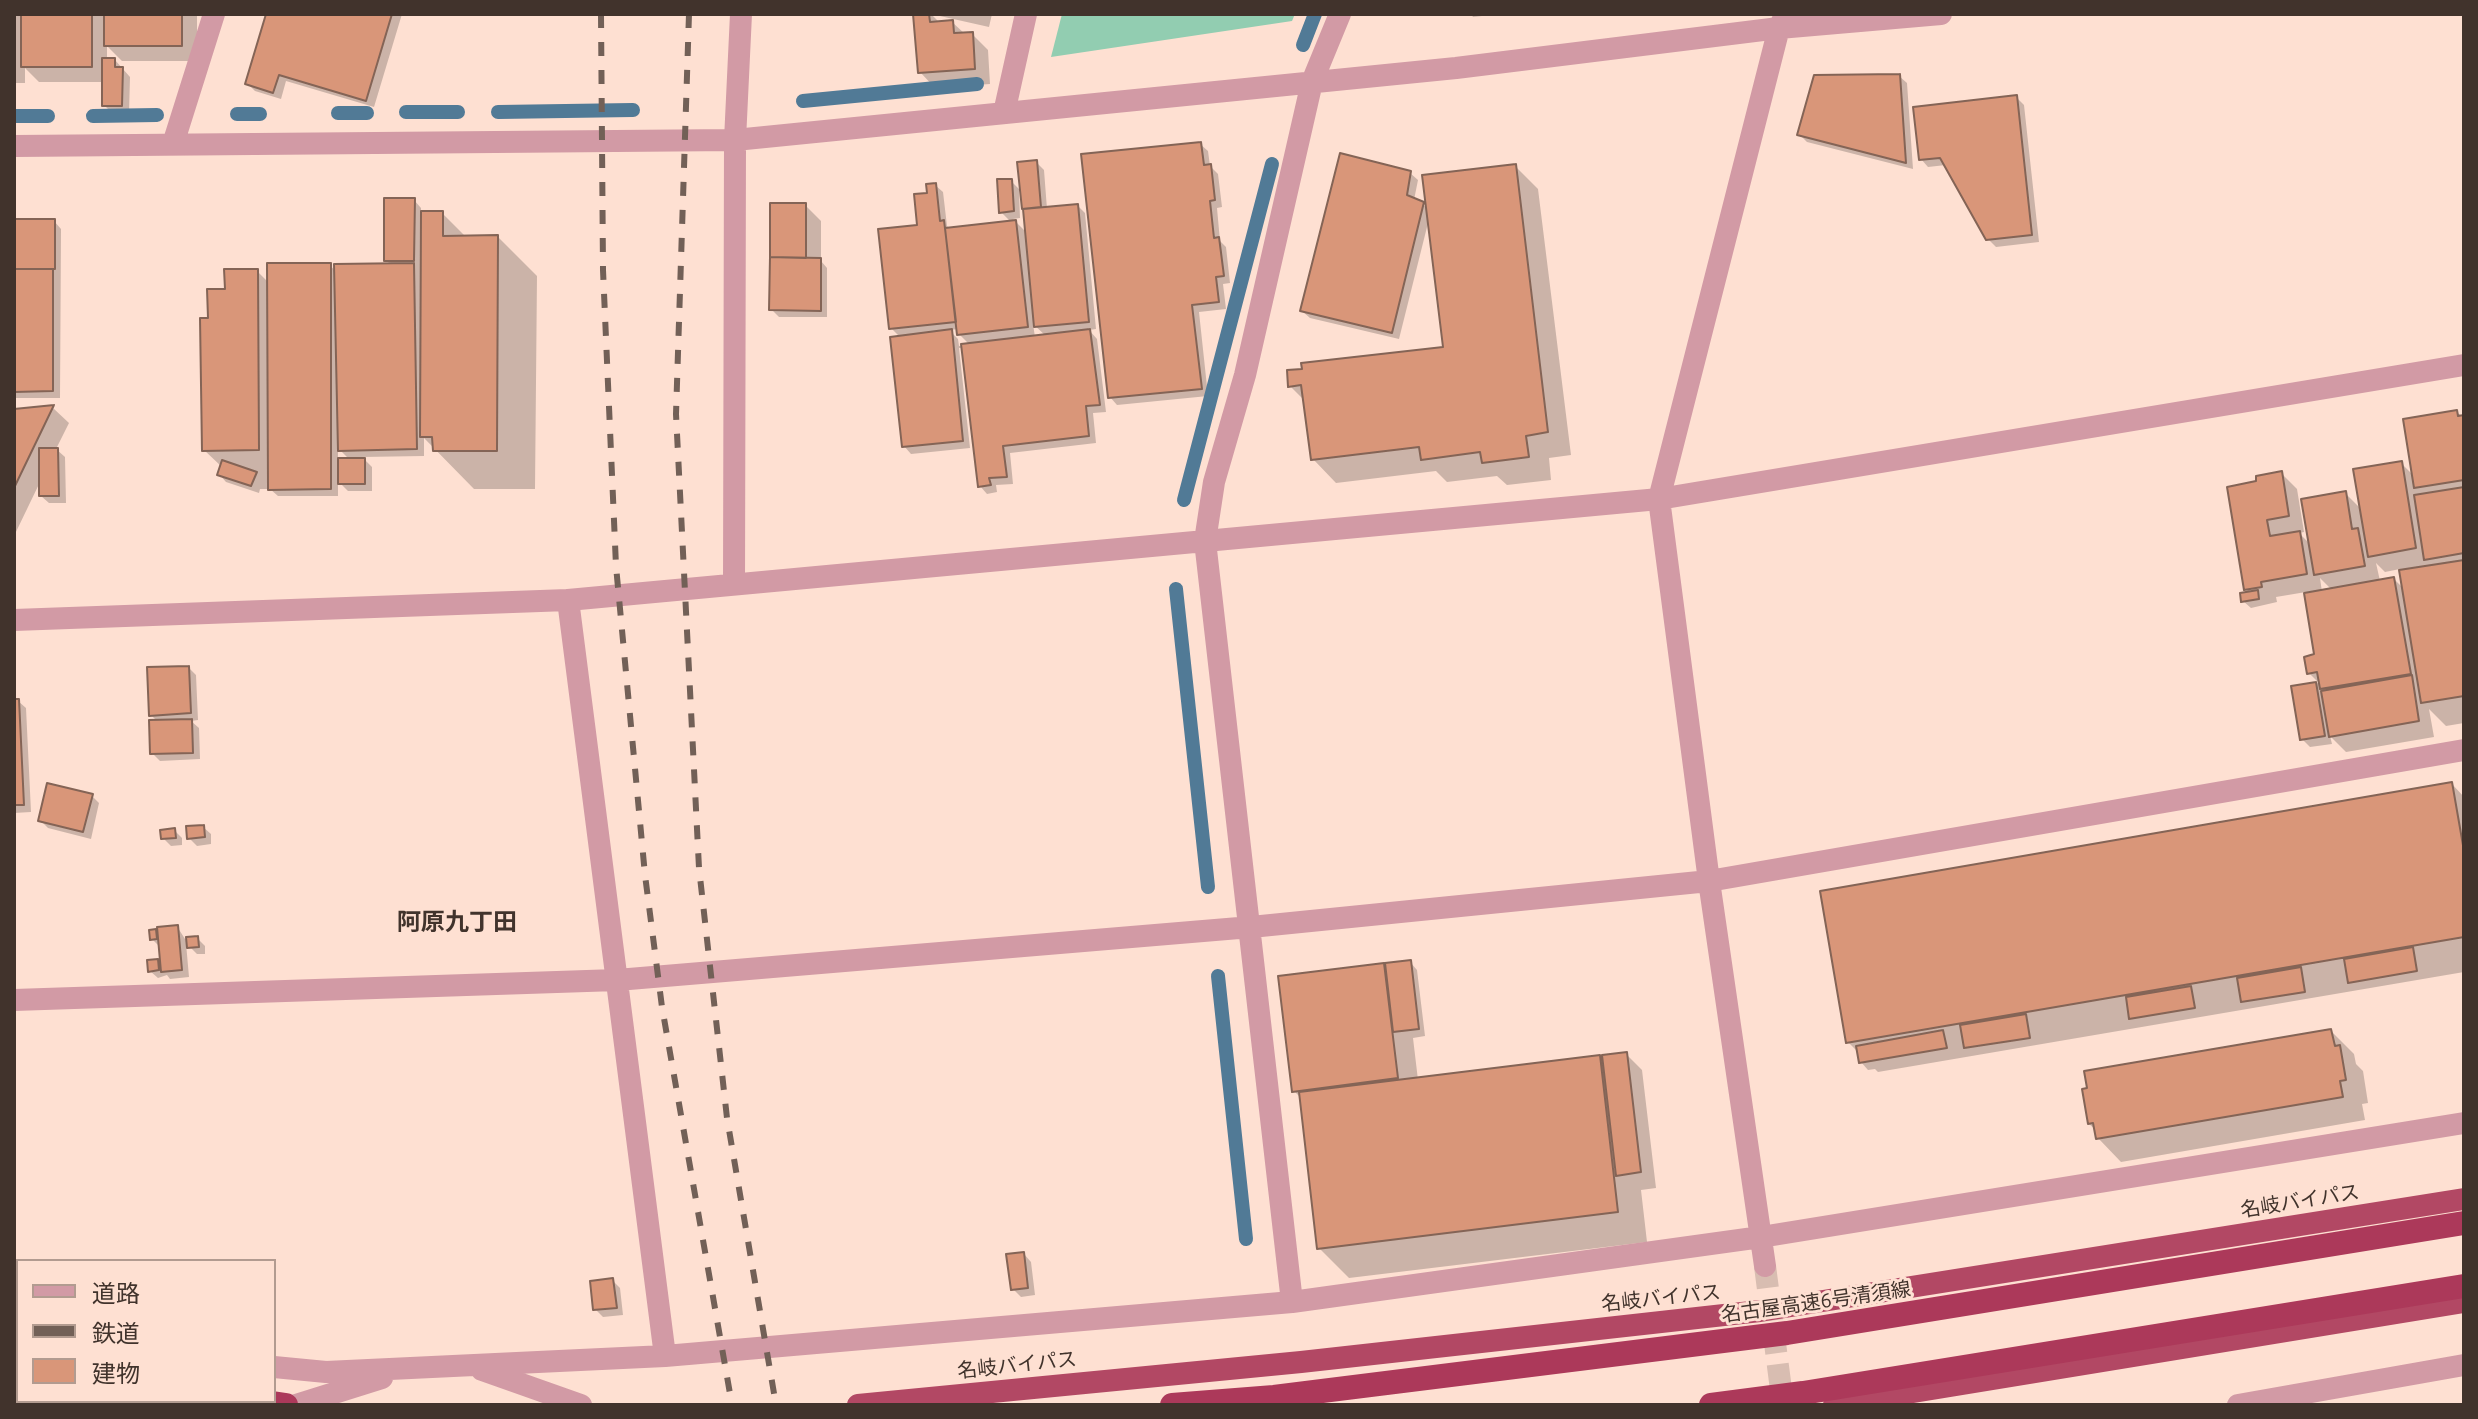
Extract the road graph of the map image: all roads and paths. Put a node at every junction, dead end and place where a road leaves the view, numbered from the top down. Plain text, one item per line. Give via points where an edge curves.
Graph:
1 (214, 14) edge
2 (741, 14) edge
3 (1026, 14) edge
4 (1340, 14) edge
5 (1941, 14) edge
6 (1782, 21) edge
7 (1312, 82) junction
8 (1004, 113) junction
9 (735, 140) junction
10 (173, 144) junction
11 (14, 146) edge
12 (2464, 365) edge
13 (1659, 499) junction
14 (1205, 541) junction
15 (734, 584) junction
16 (568, 600) junction
17 (14, 620) edge
18 (2464, 750) edge
19 (1709, 881) junction
20 (1251, 927) junction
21 (617, 980) junction
22 (14, 1000) edge
23 (2464, 1123) edge
24 (2464, 1199) edge
25 (2464, 1223) edge
26 (1761, 1237) junction
27 (1765, 1266) tunnel mouth
28 (2464, 1286) edge
29 (1292, 1302) junction
30 (2464, 1302) edge
31 (665, 1356) junction
32 (470, 1365) junction
33 (2464, 1365) edge
34 (276, 1367) edge
35 (416, 1368) junction
36 (296, 1405) edge
37 (581, 1405) edge
38 (858, 1405) edge
39 (1172, 1405) edge
40 (1711, 1405) edge
41 (1834, 1405) edge
42 (2238, 1405) edge

1 - 10 street
2 - 9 street
3 - 8 street
4 - 7 street
5 - 6 street
6 - 7 street via 1456,68
6 - 13 street
7 - 8 street
7 - 14 street via 1245,375 1214,482
8 - 9 street
9 - 10 street
9 - 15 street
10 - 11 street
12 - 13 street
13 - 14 street
13 - 19 street
14 - 15 street
14 - 20 street
15 - 16 street
16 - 17 street
16 - 21 street
18 - 19 street
19 - 20 street
19 - 26 street
20 - 21 street
20 - 29 street
21 - 22 street
21 - 31 street
23 - 26 street
24 - 38 highway, 名岐バイパス via 1760,1311
25 - 39 highway, 名古屋高速6号清須線, bridge via 1787,1333
26 - 27 street
26 - 29 street
28 - 40 highway, bridge
29 - 31 street
30 - 41 highway
31 - 32 street
32 - 35 street
32 - 37 street
33 - 42 street
34 - 35 street via 326,1372
35 - 36 street

